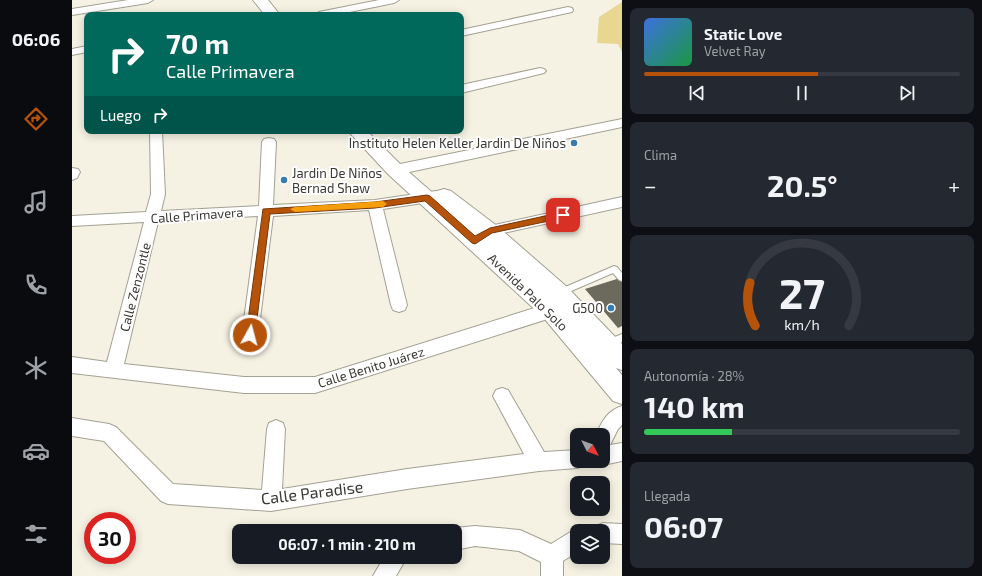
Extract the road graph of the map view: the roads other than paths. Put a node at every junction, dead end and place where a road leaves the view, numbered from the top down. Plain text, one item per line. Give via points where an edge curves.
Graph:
1 (148, 0) edge
2 (247, 0) edge
3 (260, 0) edge
4 (394, 0) edge
5 (568, 10) dead end
6 (72, 12) edge
7 (256, 12) edge
8 (270, 12) edge
9 (334, 12) edge
10 (464, 33) edge
11 (84, 50) edge
12 (72, 52) edge
13 (540, 71) dead end
14 (464, 89) edge
15 (622, 123) edge
16 (156, 134) edge
17 (361, 134) edge
18 (376, 134) edge
19 (269, 142) dead end
20 (402, 168) junction
21 (434, 196) junction
22 (622, 202) edge
23 (375, 205) junction
24 (266, 211) junction
25 (152, 218) junction
26 (72, 221) edge
27 (482, 236) junction
28 (622, 278) edge
29 (559, 302) junction
30 (399, 305) dead end
31 (250, 335) dead end
32 (615, 341) edge
33 (622, 360) edge
34 (72, 365) edge
35 (114, 371) junction
36 (622, 393) edge
37 (502, 396) dead end
38 (622, 414) edge
39 (72, 427) edge
40 (609, 428) edge
41 (276, 429) dead end
42 (622, 452) edge
43 (610, 455) edge
44 (570, 460) edge
45 (539, 462) junction
46 (271, 501) junction
47 (610, 533) edge
48 (622, 534) edge
49 (462, 538) edge
50 (570, 547) edge
51 (392, 564) edge
52 (552, 566) edge
53 (384, 576) edge

1 - 6 street
2 - 7 main road
3 - 8 main road
4 - 9 street
5 - 10 street
11 - 12 street
13 - 14 street
15 - 20 street
16 - 25 street, Calle Zenzontle via 158,194
17 - 20 main road, Avenida Palo Solo
18 - 20 main road, Avenida Palo Solo
19 - 24 street
20 - 21 main road, Avenida Palo Solo
21 - 23 street, Calle Primavera
21 - 27 main road, Avenida Palo Solo
22 - 27 street
23 - 24 street, Calle Primavera
23 - 30 street
24 - 25 street, Calle Primavera
24 - 31 street
25 - 26 street, Calle Primavera
25 - 35 street, Calle Zenzontle
27 - 29 main road, Avenida Palo Solo
28 - 29 lane via 614,269
29 - 32 main road, Avenida Palo Solo
29 - 35 street, Calle Benito Juárez via 315,385 244,385
29 - 36 main road, Avenida Palo Solo
32 - 33 main road, Avenida Palo Solo
34 - 35 street, Calle Benito Juárez
37 - 45 street
38 - 40 street
39 - 46 street, Calle Paradise via 109,434 168,494
41 - 46 street
42 - 43 street
44 - 45 street, Calle Paradise
45 - 46 street, Calle Paradise via 407,479
47 - 48 street
49 - 52 street via 475,536 520,541
50 - 52 street
51 - 53 street

